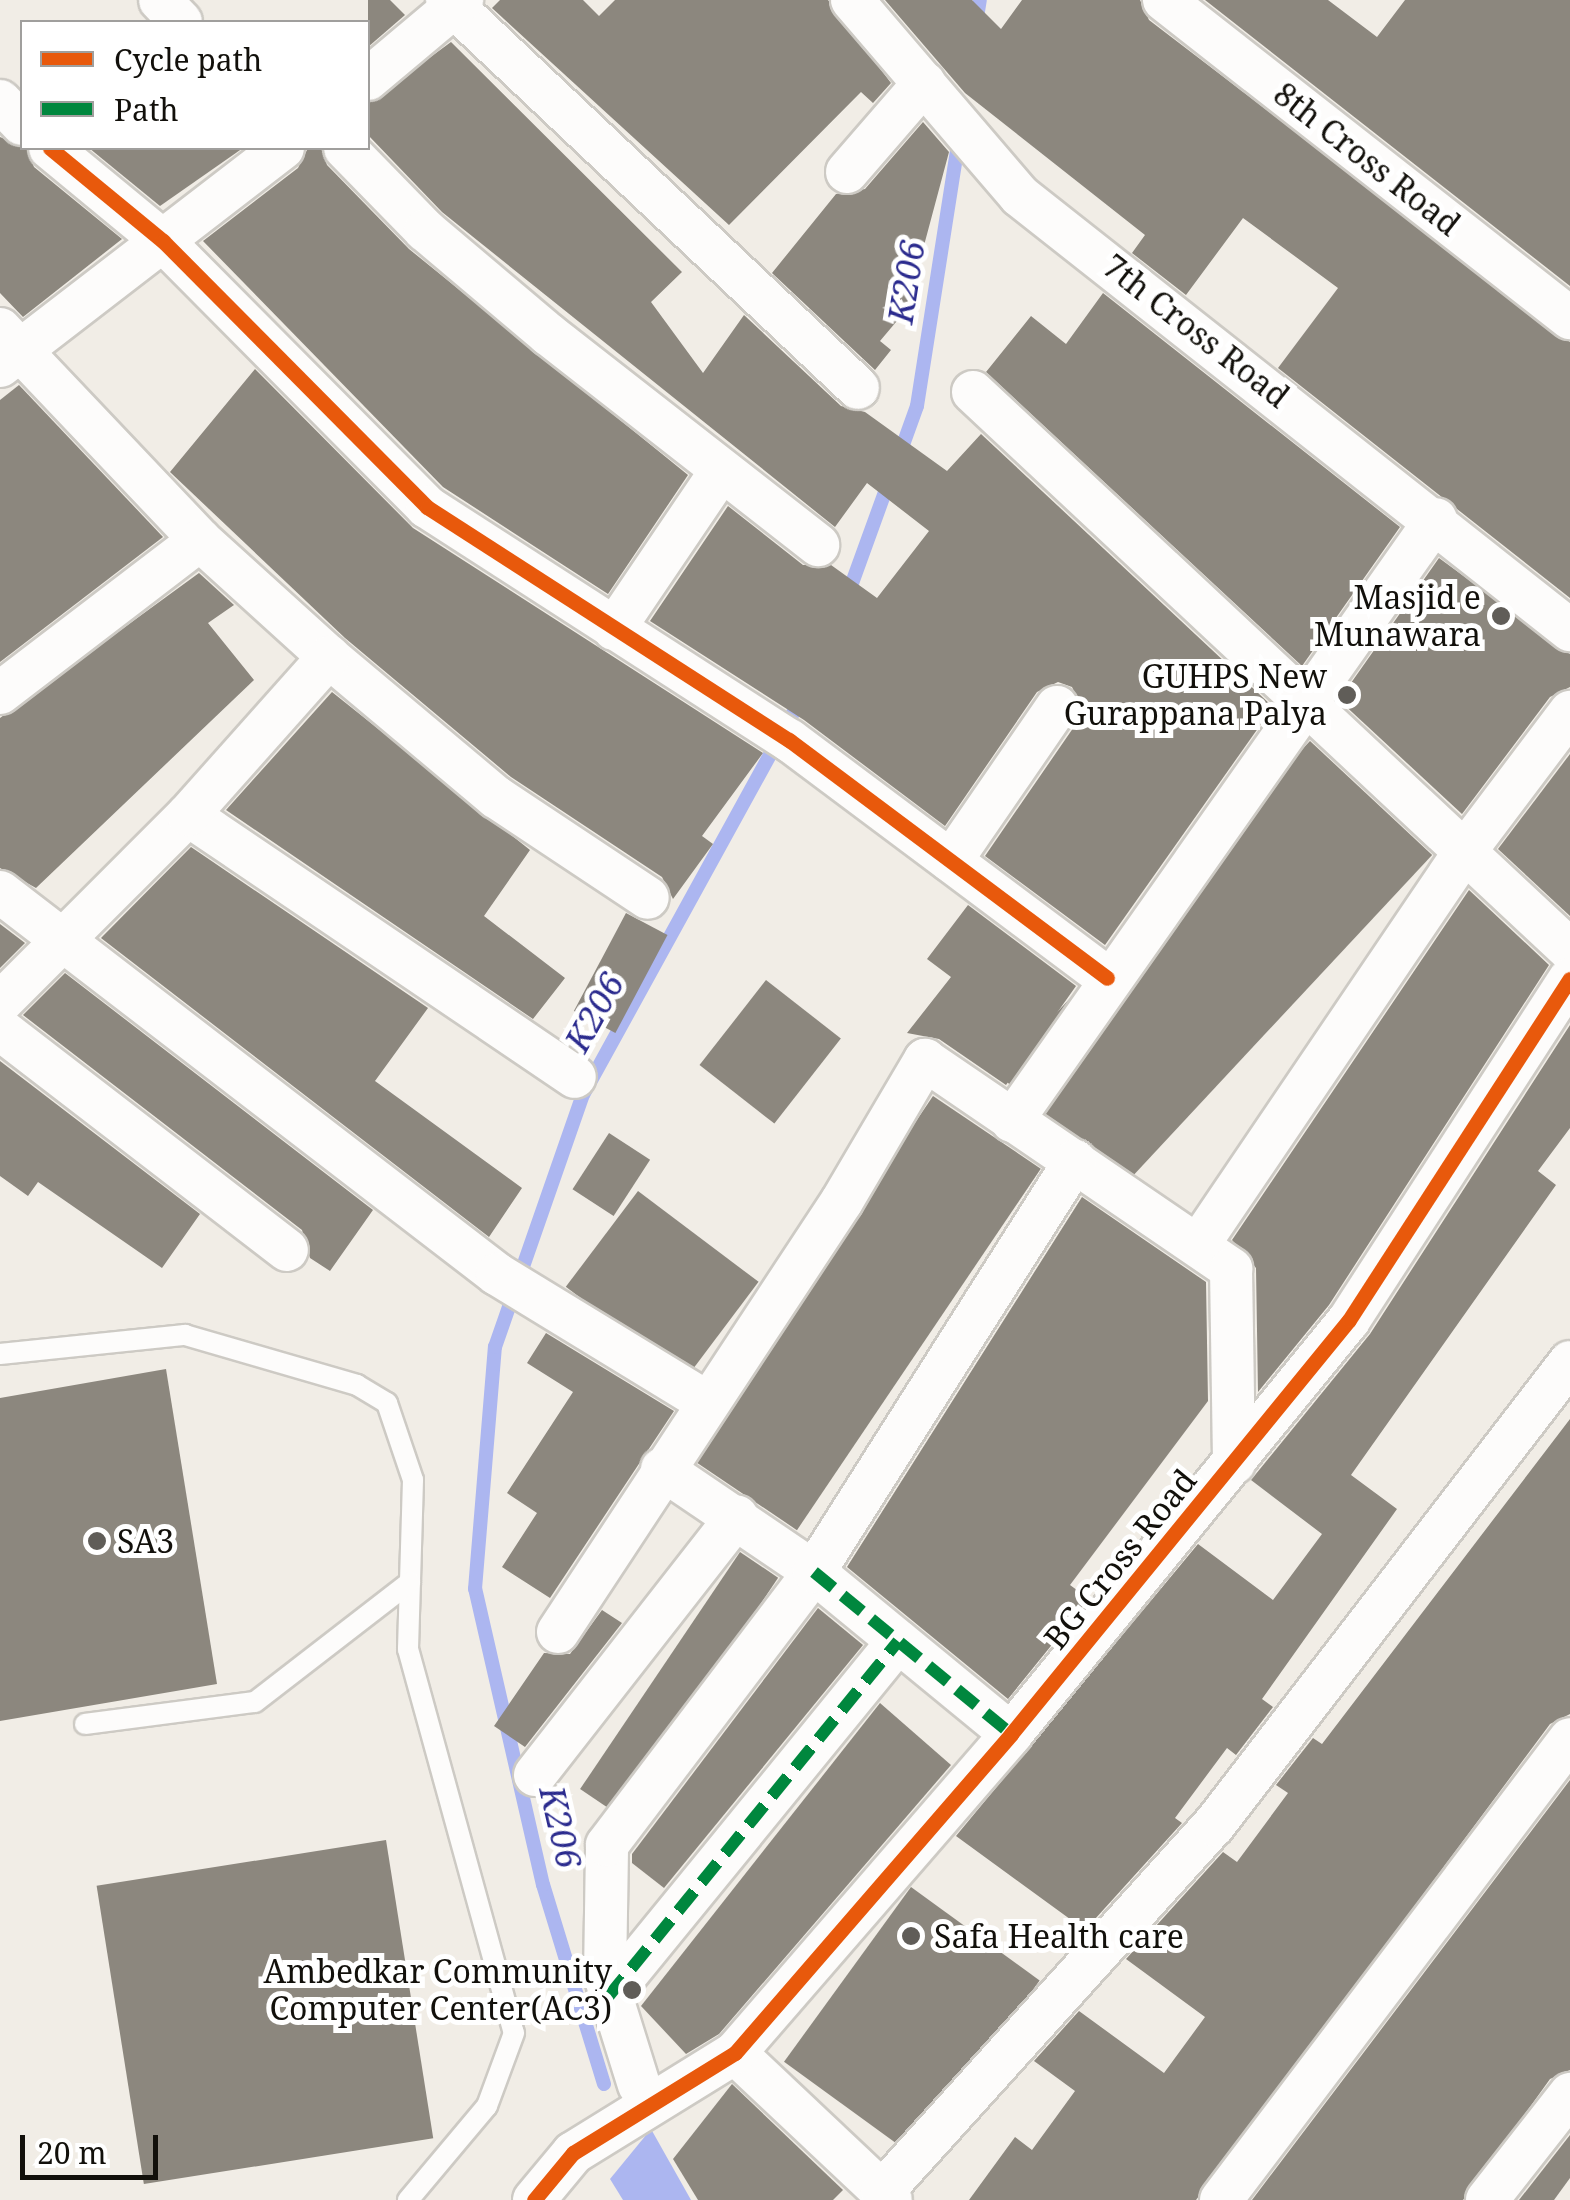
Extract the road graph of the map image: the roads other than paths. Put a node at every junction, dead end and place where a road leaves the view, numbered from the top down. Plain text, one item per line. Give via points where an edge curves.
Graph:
1 (160, 0) edge
2 (852, 0) edge
3 (1164, 0) edge
4 (455, 2) edge
5 (180, 20) edge
6 (370, 77) edge
7 (924, 84) junction
8 (0, 101) edge
9 (20, 122) edge
10 (52, 150) edge
11 (280, 150) edge
12 (347, 150) edge
13 (846, 172) dead end
14 (163, 241) junction
15 (1570, 318) edge
16 (6, 349) edge
17 (858, 388) dead end
18 (973, 392) dead end
19 (721, 471) junction
20 (1436, 519) junction
21 (200, 540) junction
22 (818, 545) dead end
23 (614, 629) junction
24 (1570, 630) edge
25 (329, 657) junction
26 (0, 693) edge
27 (1308, 698) junction
28 (1057, 707) dead end
29 (1570, 712) edge
30 (188, 816) junction
31 (1466, 850) junction
32 (951, 861) junction
33 (0, 892) edge
34 (648, 898) dead end
35 (61, 940) junction
36 (1570, 950) edge
37 (1107, 978) junction
38 (1570, 979) edge
39 (0, 1003) edge
40 (0, 1029) edge
41 (574, 1077) dead end
42 (1012, 1121) junction
43 (1075, 1161) junction
44 (1199, 1244) junction
45 (286, 1250) dead end
46 (0, 1354) edge
47 (1570, 1362) edge
48 (706, 1402) junction
49 (1234, 1463) junction
50 (662, 1470) junction
51 (737, 1516) junction
52 (814, 1572) junction
53 (410, 1582) junction
54 (558, 1632) dead end
55 (898, 1640) junction
56 (84, 1724) dead end
57 (1011, 1734) junction
58 (1570, 1740) edge
59 (535, 1775) dead end
60 (608, 1996) junction
61 (735, 2053) junction
62 (1570, 2094) edge
63 (642, 2099) junction
64 (886, 2196) edge
65 (408, 2200) edge
66 (534, 2200) edge
67 (1221, 2200) edge
68 (1487, 2200) edge

1 - 5 street
2 - 7 street, 7th Cross Road
3 - 15 street, 8th Cross Road
4 - 6 street
4 - 17 street
7 - 13 street
7 - 20 street, 7th Cross Road via 1020,196
8 - 9 street
10 - 14 street
11 - 14 street
12 - 19 street via 426,230
14 - 16 street
14 - 23 street via 427,507
16 - 21 street
18 - 27 street
19 - 22 street
19 - 23 street
20 - 24 street, 7th Cross Road
20 - 27 street
21 - 25 street
21 - 26 street
23 - 32 street via 776,732
25 - 30 street
25 - 34 street via 496,797
27 - 31 street
27 - 37 street
28 - 32 street
29 - 31 street
30 - 35 street
30 - 41 street
31 - 36 street
31 - 44 street
32 - 37 street
33 - 35 street
35 - 39 street
35 - 48 street via 497,1274
37 - 42 street
38 - 49 street, BG Cross Road via 1349,1320
40 - 45 street
42 - 43 street
42 - 48 street via 925,1060 842,1202
43 - 44 street
43 - 52 street
44 - 49 street via 1232,1269
46 - 53 lane via 185,1335 357,1385 387,1403 413,1480
47 - 64 street via 1214,1825
48 - 50 street
49 - 57 street, BG Cross Road
50 - 51 street
50 - 54 street
51 - 52 street
51 - 59 street
52 - 55 street
52 - 60 street via 607,1845
53 - 56 lane via 255,1702
53 - 65 lane via 408,1649 514,2032 486,2106
55 - 57 street
55 - 60 street
57 - 61 street, BG Cross Road
58 - 67 street
60 - 63 street
61 - 63 street, BG Cross Road
61 - 64 street
62 - 68 street
63 - 66 street, BG Cross Road via 605,2135 574,2152

